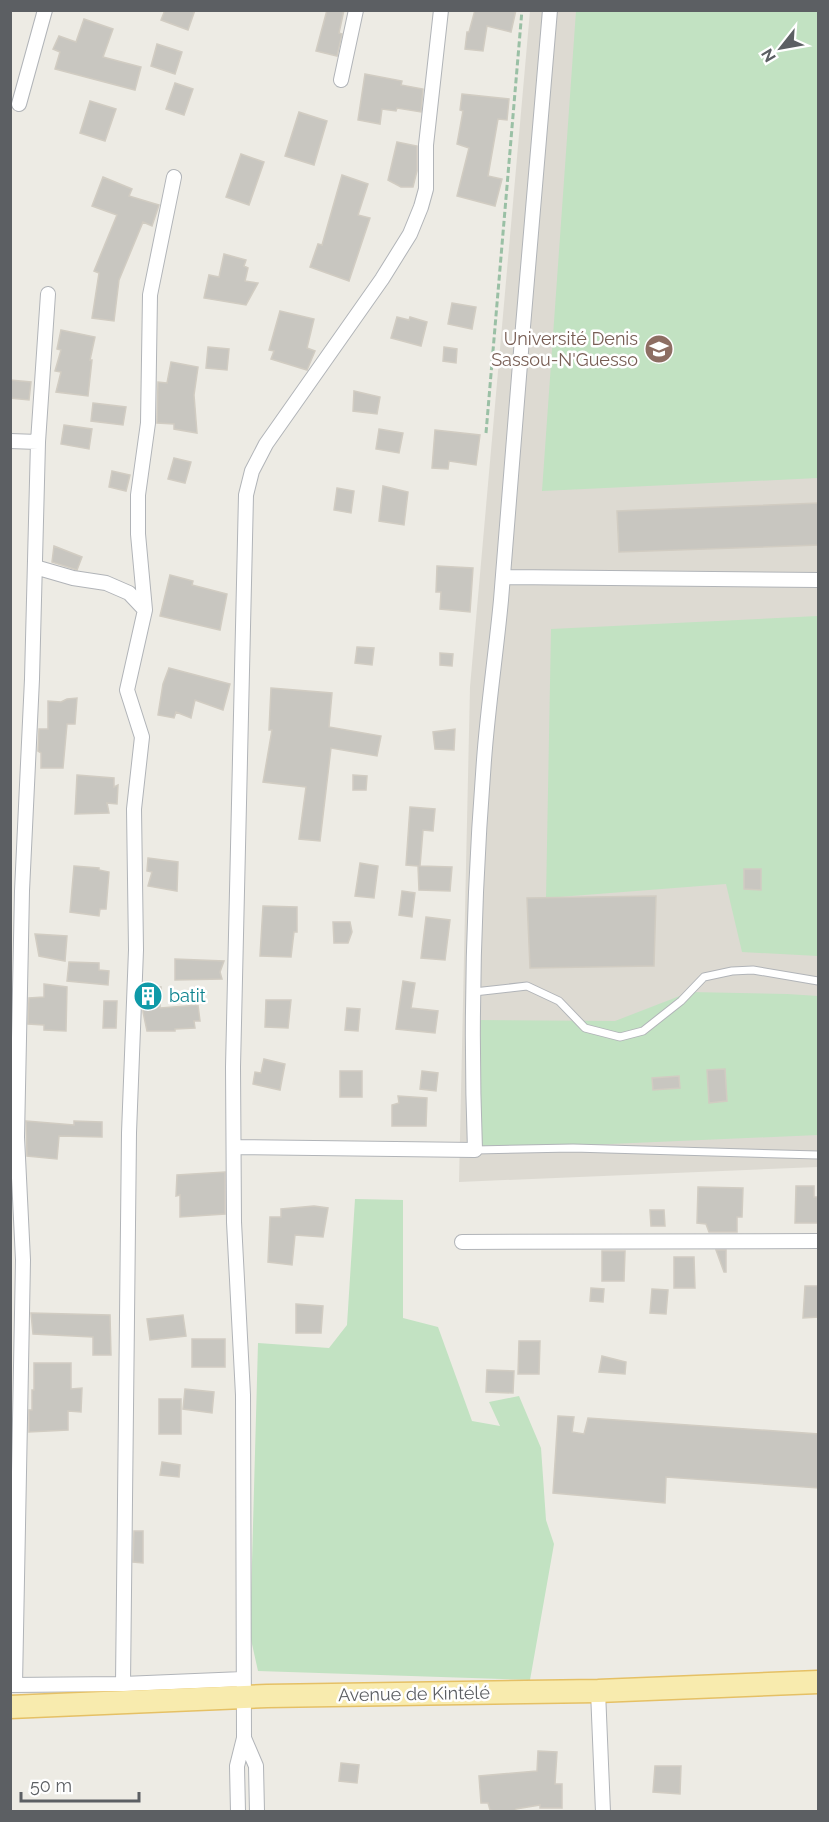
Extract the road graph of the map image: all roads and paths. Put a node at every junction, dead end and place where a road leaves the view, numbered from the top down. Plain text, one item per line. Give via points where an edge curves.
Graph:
1 (45, 10) edge
2 (356, 10) edge
3 (441, 10) edge
4 (522, 10) edge
5 (550, 10) edge
6 (341, 80) dead end
7 (19, 104) dead end
8 (174, 177) dead end
9 (48, 294) dead end
10 (486, 433) dead end
11 (10, 441) edge
12 (38, 442) junction
13 (35, 567) junction
14 (502, 577) junction
15 (819, 580) edge
16 (145, 610) junction
17 (819, 981) edge
18 (474, 992) junction
19 (235, 1147) junction
20 (475, 1150) junction
21 (819, 1155) edge
22 (819, 1241) edge
23 (462, 1242) dead end
24 (17, 1260) edge
25 (819, 1682) edge
26 (123, 1684) junction
27 (244, 1688) junction
28 (598, 1691) junction
29 (12, 1693) edge
30 (244, 1738) junction
31 (238, 1812) edge
32 (257, 1812) edge
33 (603, 1812) edge

1 - 7 street
2 - 6 street
3 - 19 street via 426,145 426,189 421,207 410,234 382,279 266,444 252,471 246,495 233,1067
4 - 10 path
5 - 14 street
8 - 16 street via 150,295 148,423 138,495
9 - 12 street
11 - 12 street
12 - 13 street
13 - 16 street via 106,584 129,593
13 - 24 street via 22,891
14 - 15 street
14 - 18 street via 484,757
16 - 26 street via 127,690 142,737 134,809 136,950 129,1133
17 - 18 lane via 753,970 704,977 643,1031 620,1037 585,1028 559,1002 527,986
18 - 20 street
19 - 20 street
19 - 27 street via 234,1222 243,1395
20 - 21 lane via 545,1148
22 - 23 street
24 - 29 street
25 - 28 main road, Avenue de Kintélé
26 - 27 street
26 - 29 street
27 - 28 main road, Avenue de Kintélé
27 - 29 main road, Avenue de Kintélé
27 - 30 street
28 - 33 street
30 - 31 street via 237,1766
30 - 32 street via 256,1766

